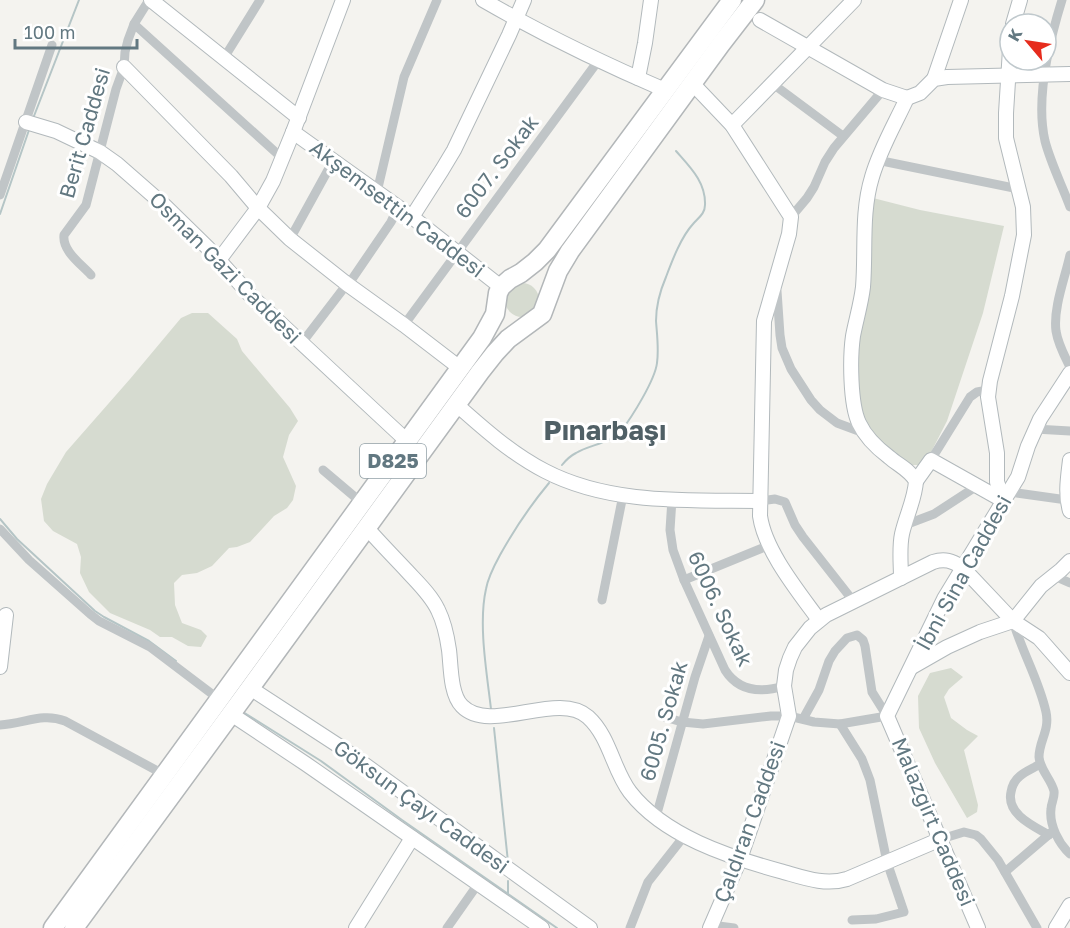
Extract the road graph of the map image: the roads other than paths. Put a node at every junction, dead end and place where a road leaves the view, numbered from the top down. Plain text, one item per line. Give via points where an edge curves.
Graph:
1 (150, 0) edge
2 (260, 0) edge
3 (343, 0) edge
4 (437, 0) edge
5 (483, 0) edge
6 (524, 0) edge
7 (651, 0) edge
8 (732, 0) edge
9 (755, 0) edge
10 (854, 0) edge
11 (961, 0) edge
12 (1062, 0) edge
13 (517, 20) junction
14 (760, 20) dead end
15 (134, 24) junction
16 (52, 45) dead end
17 (807, 47) junction
18 (224, 58) junction
19 (598, 61) junction
20 (124, 67) junction
21 (1008, 74) junction
22 (1045, 74) junction
23 (1070, 74) edge
24 (638, 78) junction
25 (934, 79) junction
26 (692, 83) junction
27 (773, 84) junction
28 (665, 90) junction
29 (883, 90) junction
30 (907, 98) junction
31 (299, 118) junction
32 (26, 122) junction
33 (732, 125) junction
34 (293, 132) junction
35 (843, 136) junction
36 (100, 152) junction
37 (282, 158) junction
38 (877, 160) junction
39 (333, 161) junction
40 (1070, 175) edge
41 (1060, 180) junction
42 (1019, 189) junction
43 (377, 192) junction
44 (0, 195) edge
45 (398, 207) junction
46 (1070, 207) edge
47 (258, 208) junction
48 (412, 217) junction
49 (791, 217) junction
50 (290, 239) junction
51 (457, 252) junction
52 (1070, 255) edge
53 (219, 260) junction
54 (91, 274) dead end
55 (777, 274) junction
56 (347, 284) junction
57 (504, 289) junction
58 (546, 304) junction
59 (529, 323) junction
60 (404, 325) junction
61 (301, 344) junction
62 (1070, 367) edge
63 (460, 368) junction
64 (1070, 373) edge
65 (988, 390) junction
66 (457, 405) junction
67 (1035, 429) junction
68 (1070, 432) edge
69 (866, 434) junction
70 (407, 441) junction
71 (932, 460) junction
72 (1070, 460) edge
73 (323, 470) dead end
74 (916, 481) junction
75 (977, 486) junction
76 (623, 495) junction
77 (1007, 496) junction
78 (672, 499) junction
79 (760, 501) junction
80 (362, 503) junction
81 (1068, 506) edge
82 (905, 525) junction
83 (367, 528) junction
84 (0, 529) edge
85 (770, 545) junction
86 (1070, 561) edge
87 (962, 567) junction
88 (1054, 576) junction
89 (901, 578) junction
90 (684, 580) junction
91 (1070, 583) edge
92 (602, 600) dead end
93 (854, 602) junction
94 (6, 615) dead end
95 (819, 620) junction
96 (1013, 621) junction
97 (709, 636) junction
98 (0, 667) edge
99 (912, 667) junction
100 (1070, 673) edge
101 (784, 686) junction
102 (250, 688) junction
103 (220, 700) junction
104 (231, 714) junction
105 (661, 716) dead end
106 (887, 716) junction
107 (796, 717) junction
108 (682, 722) junction
109 (840, 724) junction
110 (0, 725) edge
111 (1040, 764) junction
112 (165, 775) junction
113 (656, 817) junction
114 (1052, 832) junction
115 (685, 835) junction
116 (412, 838) junction
117 (941, 839) junction
118 (1070, 855) edge
119 (740, 859) junction
120 (887, 862) junction
121 (1005, 872) junction
122 (478, 884) junction
123 (1070, 904) edge
124 (852, 920) dead end
125 (711, 927) edge
126 (53, 928) edge
127 (74, 928) edge
128 (356, 928) edge
129 (447, 928) edge
130 (542, 928) edge
131 (590, 928) edge
132 (630, 928) edge
133 (734, 928) edge
134 (978, 928) edge
135 (1037, 928) edge
136 (1056, 928) edge

1 - 15 street, Berit Caddesi
1 - 18 street, Akşemsettin Caddesi
2 - 18 street
3 - 31 street
4 - 43 street via 404,78
5 - 13 street
6 - 13 street
7 - 24 street
8 - 28 highway, D825
9 - 26 highway, D825
10 - 17 street
11 - 25 street
12 - 22 street
13 - 19 street
13 - 48 street via 454,150
14 - 17 street
15 - 20 street, Berit Caddesi
15 - 37 street
16 - 32 street
17 - 27 street
17 - 29 street
18 - 31 street, Akşemsettin Caddesi
19 - 24 street
19 - 51 street, 6007. Sokak
20 - 36 street, Berit Caddesi
20 - 47 street
21 - 22 street
21 - 25 street
21 - 42 street via 1006,138
22 - 23 street
22 - 41 street via 1044,135
24 - 28 street
25 - 30 street via 920,93
26 - 33 street
26 - 58 highway, D825 via 570,251
27 - 33 street
27 - 35 street
28 - 57 highway, D825 via 547,250
29 - 30 street
29 - 35 street
30 - 38 street
31 - 34 street
32 - 36 street, Osman Gazi Caddesi
32 - 44 street
33 - 49 street
34 - 37 street
34 - 39 street, Akşemsettin Caddesi
35 - 49 street via 829,154 807,198
36 - 53 street, Osman Gazi Caddesi via 165,206
36 - 54 street, Berit Caddesi via 86,205 66,229 63,240
37 - 47 street
38 - 42 street
38 - 69 street via 866,208 862,298 852,347 856,414
39 - 43 street, Akşemsettin Caddesi
39 - 50 street
40 - 41 street
41 - 46 street
42 - 65 street via 1025,216 1024,235
43 - 45 street, Akşemsettin Caddesi
45 - 48 street, Akşemsettin Caddesi
45 - 56 street
47 - 50 street
47 - 53 street
48 - 51 street, Akşemsettin Caddesi
49 - 55 street
50 - 56 street
51 - 57 street, Akşemsettin Caddesi
51 - 60 street, 6007. Sokak
52 - 62 street via 1056,333
53 - 61 street, Osman Gazi Caddesi
55 - 69 street via 780,335 790,369 820,410 837,423
55 - 79 street via 763,332
56 - 60 street
56 - 61 street
57 - 58 highway via 529,276 539,282
57 - 59 highway via 502,314 511,322
57 - 63 highway, D825 via 488,328
58 - 59 highway, D825 via 542,314
59 - 66 highway, D825 via 495,353
60 - 63 street
61 - 70 street, Osman Gazi Caddesi
63 - 70 highway, D825
64 - 67 street, İbni Sina Caddesi
65 - 71 street via 970,397
65 - 77 street via 997,482
66 - 76 street via 539,468 583,486
66 - 83 highway, D825
67 - 68 street
67 - 77 street, İbni Sina Caddesi
69 - 74 street
70 - 80 highway, D825
71 - 74 street
71 - 75 street
72 - 81 street
73 - 80 street
74 - 82 street
75 - 77 street
75 - 82 street via 934,514
76 - 78 street
76 - 92 street
77 - 81 street
77 - 87 street, İbni Sina Caddesi
78 - 79 street
78 - 90 street, 6006. Sokak via 671,541
79 - 85 street via 762,524
79 - 93 street via 785,502 803,537
80 - 103 highway, D825
82 - 89 street
83 - 102 highway, D825
83 - 113 street via 438,609 454,689 462,707 488,716 566,708 588,716 629,790
84 - 103 street via 99,621 150,647
85 - 90 street
85 - 95 street
86 - 88 street
87 - 89 street via 940,560
87 - 96 street
87 - 99 street, İbni Sina Caddesi
88 - 91 street
88 - 96 street
89 - 93 street
90 - 97 street, 6006. Sokak
93 - 95 street
94 - 98 street
95 - 101 street via 795,647
96 - 99 street via 947,647
96 - 100 street via 1039,638
96 - 111 street via 1047,713
97 - 101 street, 6006. Sokak via 735,683 760,690
97 - 108 street, 6005. Sokak
99 - 106 street, İbni Sina Caddesi
101 - 107 street
102 - 104 highway, D825
102 - 131 street, Göksun Çayı Caddesi via 339,746
103 - 112 highway, D825
104 - 116 street, Göksun Çayı Caddesi
104 - 127 highway, D825
105 - 108 street
106 - 107 street via 872,692 865,646 857,635 847,638 835,651 819,690
106 - 109 street
106 - 117 street, Malazgirt Caddesi
107 - 108 street via 771,716 715,724
107 - 109 street
107 - 119 street, Çaldıran Caddesi
108 - 113 street, 6005. Sokak
109 - 120 street via 870,780
110 - 112 street via 50,717 65,720
111 - 114 street via 1054,789 1050,809
111 - 114 street via 1017,779 1010,801 1020,817
112 - 126 highway, D825
113 - 115 street
114 - 118 street
114 - 121 street
115 - 119 street
115 - 132 street via 648,882
116 - 122 street, Göksun Çayı Caddesi
116 - 128 street
117 - 120 street
117 - 121 street via 964,832 976,835
117 - 134 street, Malazgirt Caddesi
119 - 120 street via 828,882 847,879
119 - 125 street, Çaldıran Caddesi
120 - 124 street via 904,912 876,920
121 - 135 street
122 - 129 street
122 - 130 street, Göksun Çayı Caddesi
123 - 136 street
125 - 133 street

